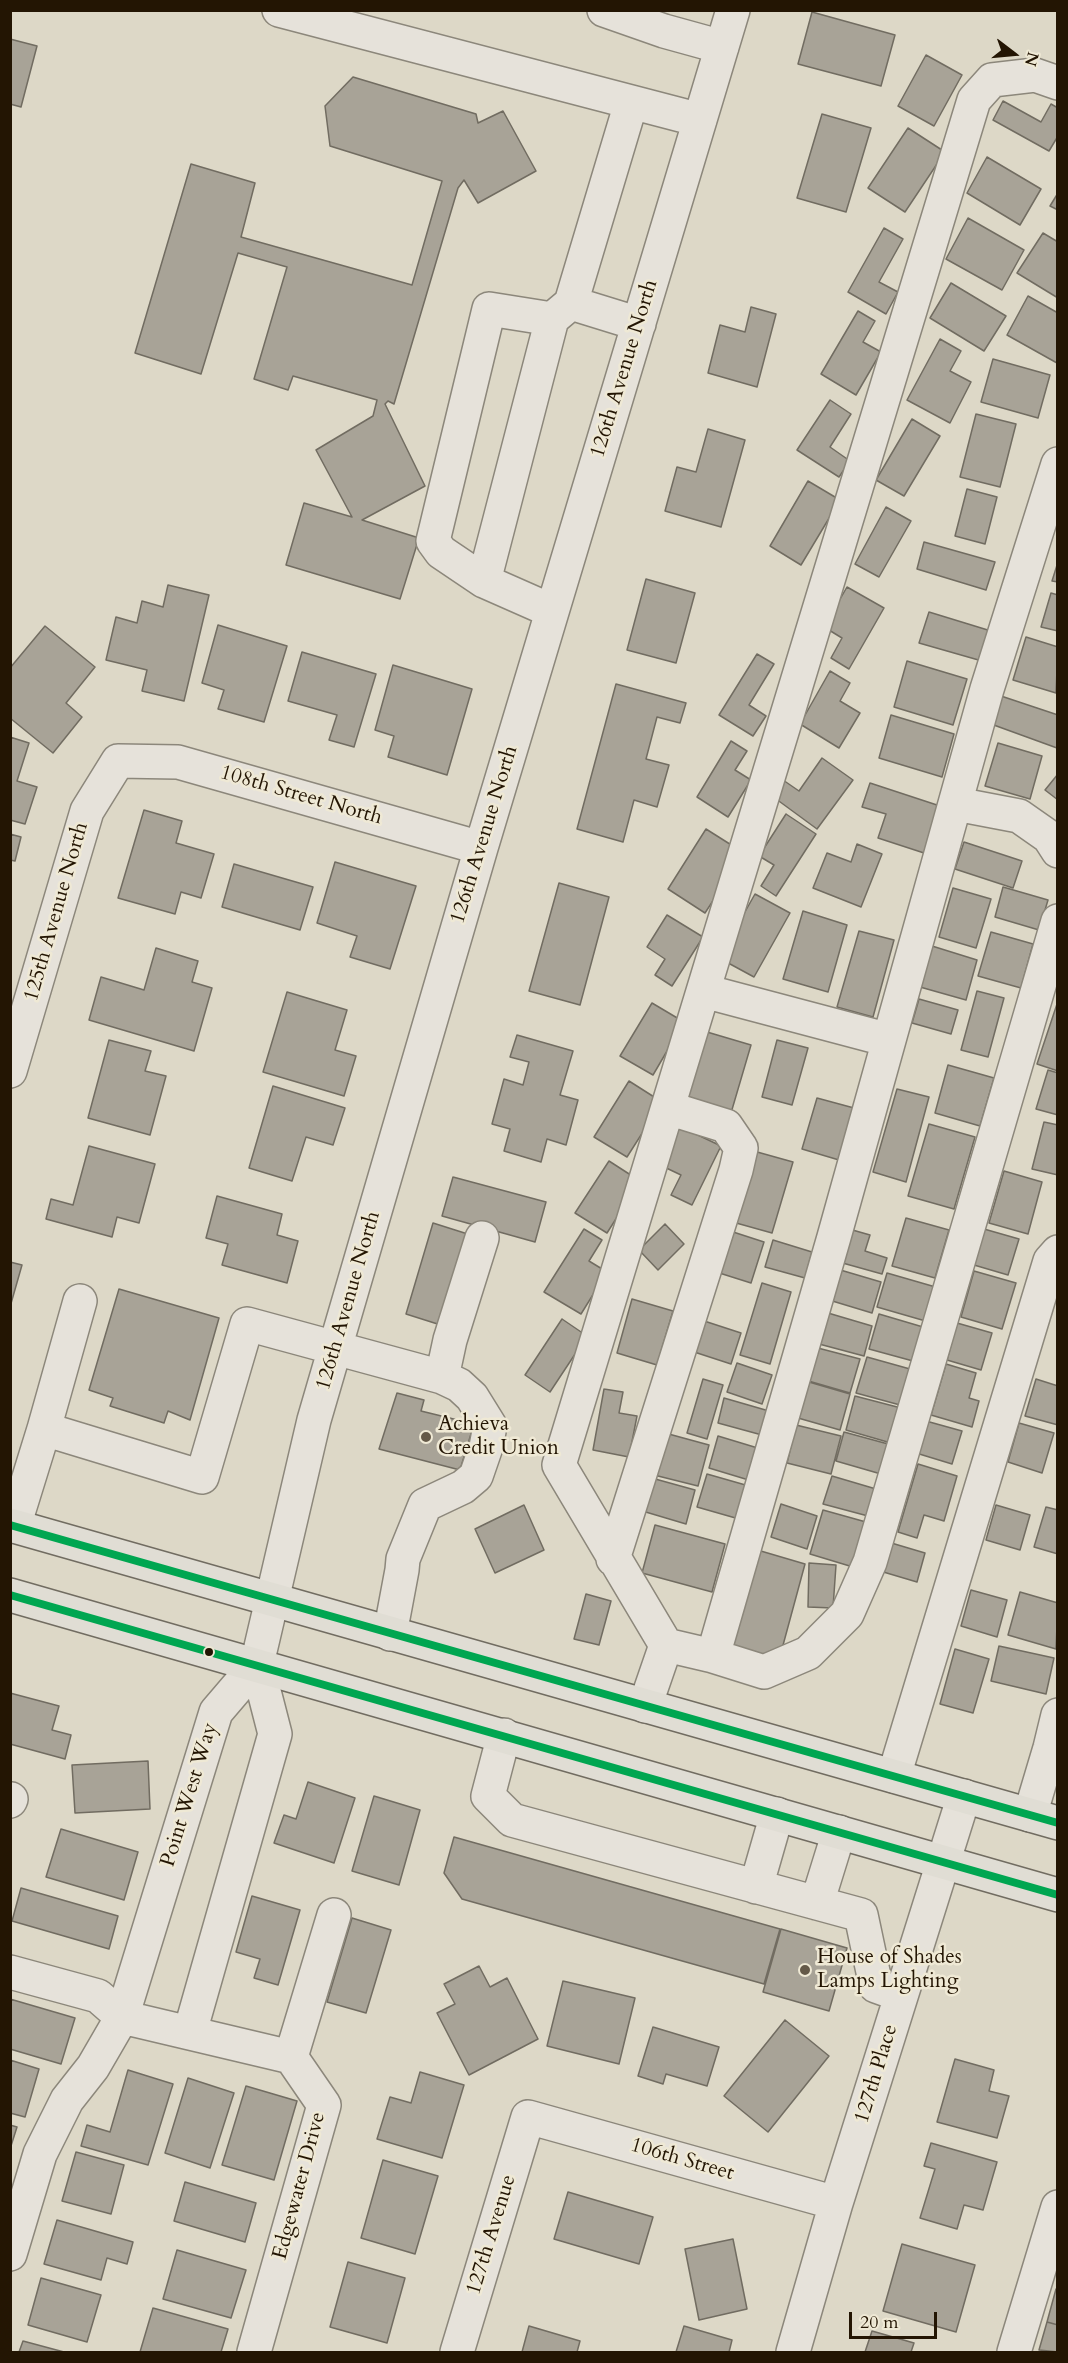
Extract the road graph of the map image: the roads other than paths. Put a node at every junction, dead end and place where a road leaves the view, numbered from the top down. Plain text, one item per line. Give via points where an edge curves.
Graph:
1 (279, 10) edge
2 (604, 10) edge
3 (733, 10) edge
4 (722, 47) junction
5 (1058, 83) edge
6 (632, 103) junction
7 (700, 120) junction
8 (562, 311) junction
9 (639, 324) junction
10 (1058, 464) edge
11 (484, 580) junction
12 (552, 611) junction
13 (118, 761) joint
14 (956, 804) junction
15 (481, 848) junction
16 (1058, 851) edge
17 (1058, 921) edge
18 (704, 991) junction
19 (889, 1040) junction
20 (10, 1071) edge
21 (668, 1108) junction
22 (482, 1238) dead end
23 (1058, 1252) edge
24 (80, 1302) dead end
25 (336, 1347) junction
26 (442, 1377) junction
27 (44, 1429) junction
28 (12, 1526) edge
29 (613, 1559) junction
30 (10, 1595) edge
31 (272, 1601) junction
32 (390, 1634) junction
33 (666, 1645) junction
34 (713, 1656) junction
35 (257, 1664) junction
36 (645, 1706) junction
37 (1058, 1715) edge
38 (504, 1735) junction
39 (894, 1776) junction
40 (964, 1796) junction
41 (777, 1814) junction
42 (1044, 1819) edge
43 (839, 1832) junction
44 (943, 1862) junction
45 (756, 1887) junction
46 (1058, 1895) edge
47 (817, 1903) junction
48 (334, 1915) dead end
49 (10, 1972) edge
50 (901, 1995) junction
51 (122, 2017) junction
52 (189, 2032) junction
53 (291, 2057) junction
54 (528, 2117) joint
55 (836, 2203) junction
56 (1058, 2208) edge
57 (10, 2254) edge
58 (254, 2352) edge
59 (457, 2352) edge
60 (793, 2352) edge
61 (1014, 2352) edge

1 - 6 street
2 - 4 street
3 - 4 street, 126th Avenue North
4 - 7 street, 126th Avenue North
5 - 18 street via 1035,75 992,80 974,100
6 - 7 street
6 - 8 street
7 - 9 street, 126th Avenue North
8 - 9 street
8 - 11 street
8 - 11 street via 489,309 433,541 441,552
9 - 12 street, 126th Avenue North
10 - 14 street via 987,689
11 - 12 street
12 - 15 street, 126th Avenue North
13 - 15 street, 108th Street North via 178,762
13 - 20 street, 125th Avenue North via 87,811
14 - 16 street via 1019,816 1049,837
14 - 19 street
15 - 25 street, 126th Avenue North
17 - 34 street via 870,1562 847,1614 808,1653 764,1672
18 - 19 street
18 - 21 street
19 - 34 street
21 - 29 street via 559,1465
21 - 29 street via 726,1126 741,1148
22 - 26 street
23 - 39 street via 1050,1261
24 - 27 street
25 - 26 street
25 - 27 street via 247,1324 202,1477
25 - 31 street, 126th Avenue North via 314,1420
26 - 32 street via 472,1397 490,1426 486,1447 476,1476 463,1487 425,1505 402,1559
27 - 28 street
28 - 31 main road
29 - 33 street
30 - 35 main road
31 - 32 main road
31 - 35 street, 126th Avenue North
32 - 36 main road
33 - 34 street
33 - 36 street
35 - 38 main road
35 - 51 street, Point West Way via 216,1712
35 - 52 street via 275,1734
36 - 39 main road
37 - 42 street via 1050,1748
38 - 41 main road
38 - 45 street via 489,1796 512,1820
39 - 40 main road
40 - 42 main road
40 - 44 street, 127th Place
41 - 43 main road
41 - 45 street
43 - 44 main road
43 - 47 street
44 - 46 main road
44 - 50 street, 127th Place
45 - 47 street
47 - 50 street via 861,1915 876,1986
48 - 53 street
49 - 51 street via 98,1996
50 - 55 street, 127th Place
51 - 52 street
51 - 57 street, Point West Way via 93,2067 67,2100 40,2154
52 - 53 street
53 - 58 street, Edgewater Drive via 324,2105
54 - 55 street, 106th Street
54 - 59 street, 127th Avenue
55 - 60 street, 127th Place
56 - 61 street

